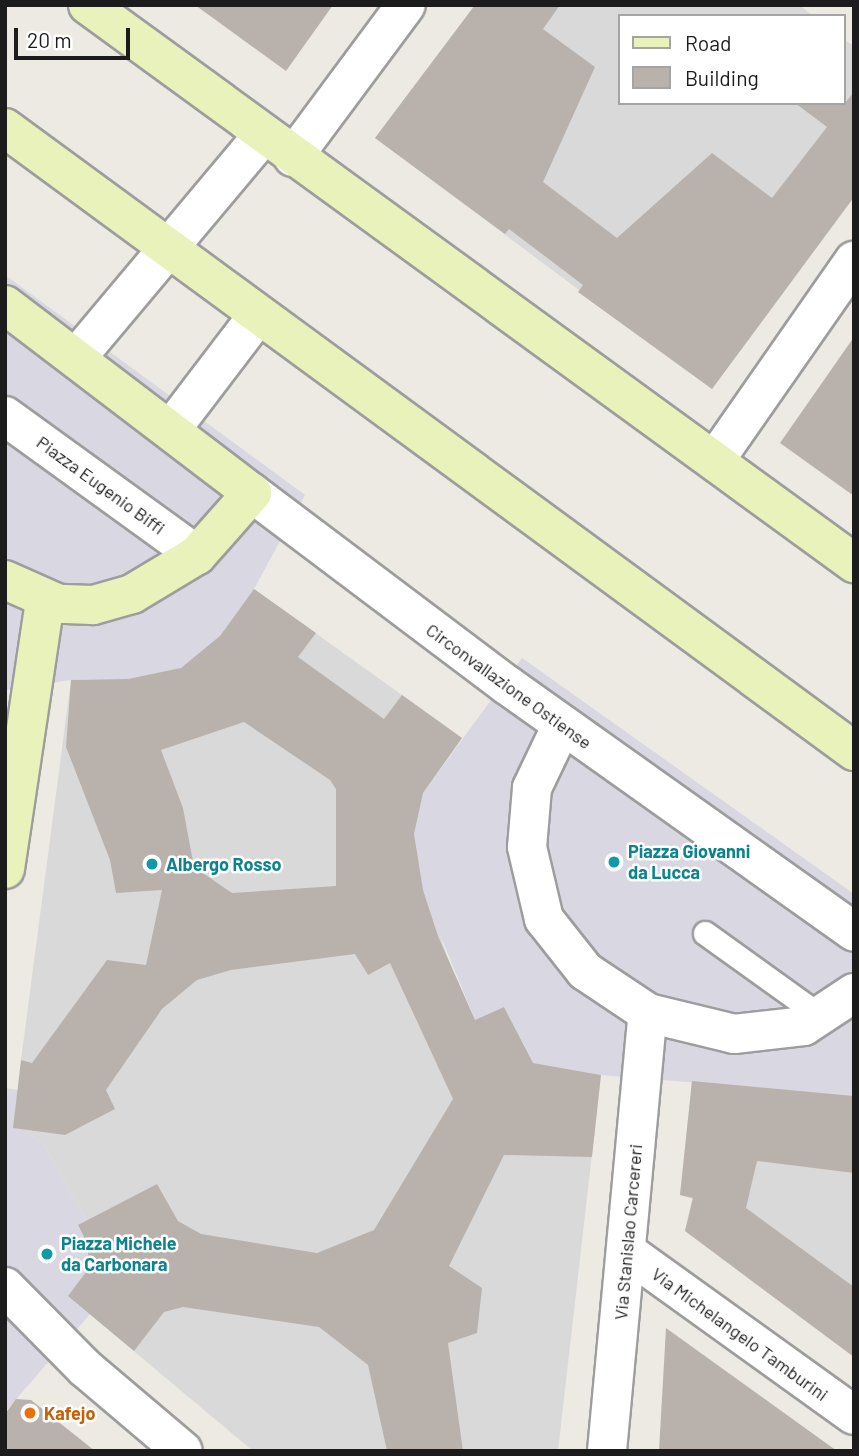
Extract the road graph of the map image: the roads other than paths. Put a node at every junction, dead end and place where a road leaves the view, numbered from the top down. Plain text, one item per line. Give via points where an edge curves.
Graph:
1 (88, 5) edge
2 (406, 5) edge
3 (5, 128) edge
4 (278, 146) junction
5 (169, 249) junction
6 (854, 261) edge
7 (5, 305) edge
8 (258, 315) junction
9 (76, 357) junction
10 (5, 416) edge
11 (172, 428) junction
12 (715, 460) junction
13 (252, 493) junction
14 (197, 555) junction
15 (854, 564) edge
16 (5, 580) edge
17 (45, 602) junction
18 (562, 725) junction
19 (854, 751) edge
20 (5, 869) edge
21 (854, 932) edge
22 (705, 933) dead end
23 (854, 993) edge
24 (648, 1013) junction
25 (822, 1017) junction
26 (627, 1252) junction
27 (9, 1300) edge
28 (854, 1415) edge
29 (183, 1451) edge
30 (607, 1451) edge

1 - 4 main road
2 - 4 street
3 - 5 main road
4 - 5 street
4 - 12 main road
5 - 8 main road
5 - 9 street
6 - 12 street
7 - 9 main road, Circonvallazione Ostiense
8 - 11 street
8 - 19 main road
9 - 11 main road, Circonvallazione Ostiense
10 - 14 street, Piazza Eugenio Biffi
11 - 13 main road, Circonvallazione Ostiense
12 - 15 main road
13 - 14 main road
13 - 18 street, Circonvallazione Ostiense
14 - 17 main road via 151,587 112,601
16 - 17 main road
17 - 20 main road
18 - 21 street, Circonvallazione Ostiense
18 - 24 street via 539,767 529,812 527,847 537,903 561,946 585,971
22 - 25 lane
23 - 25 street
24 - 25 street via 713,1031 754,1035 791,1030
24 - 26 street, Via Stanislao Carcereri
26 - 28 street, Via Michelangelo Tamburini
26 - 30 street, Via Stanislao Carcereri
27 - 29 street

